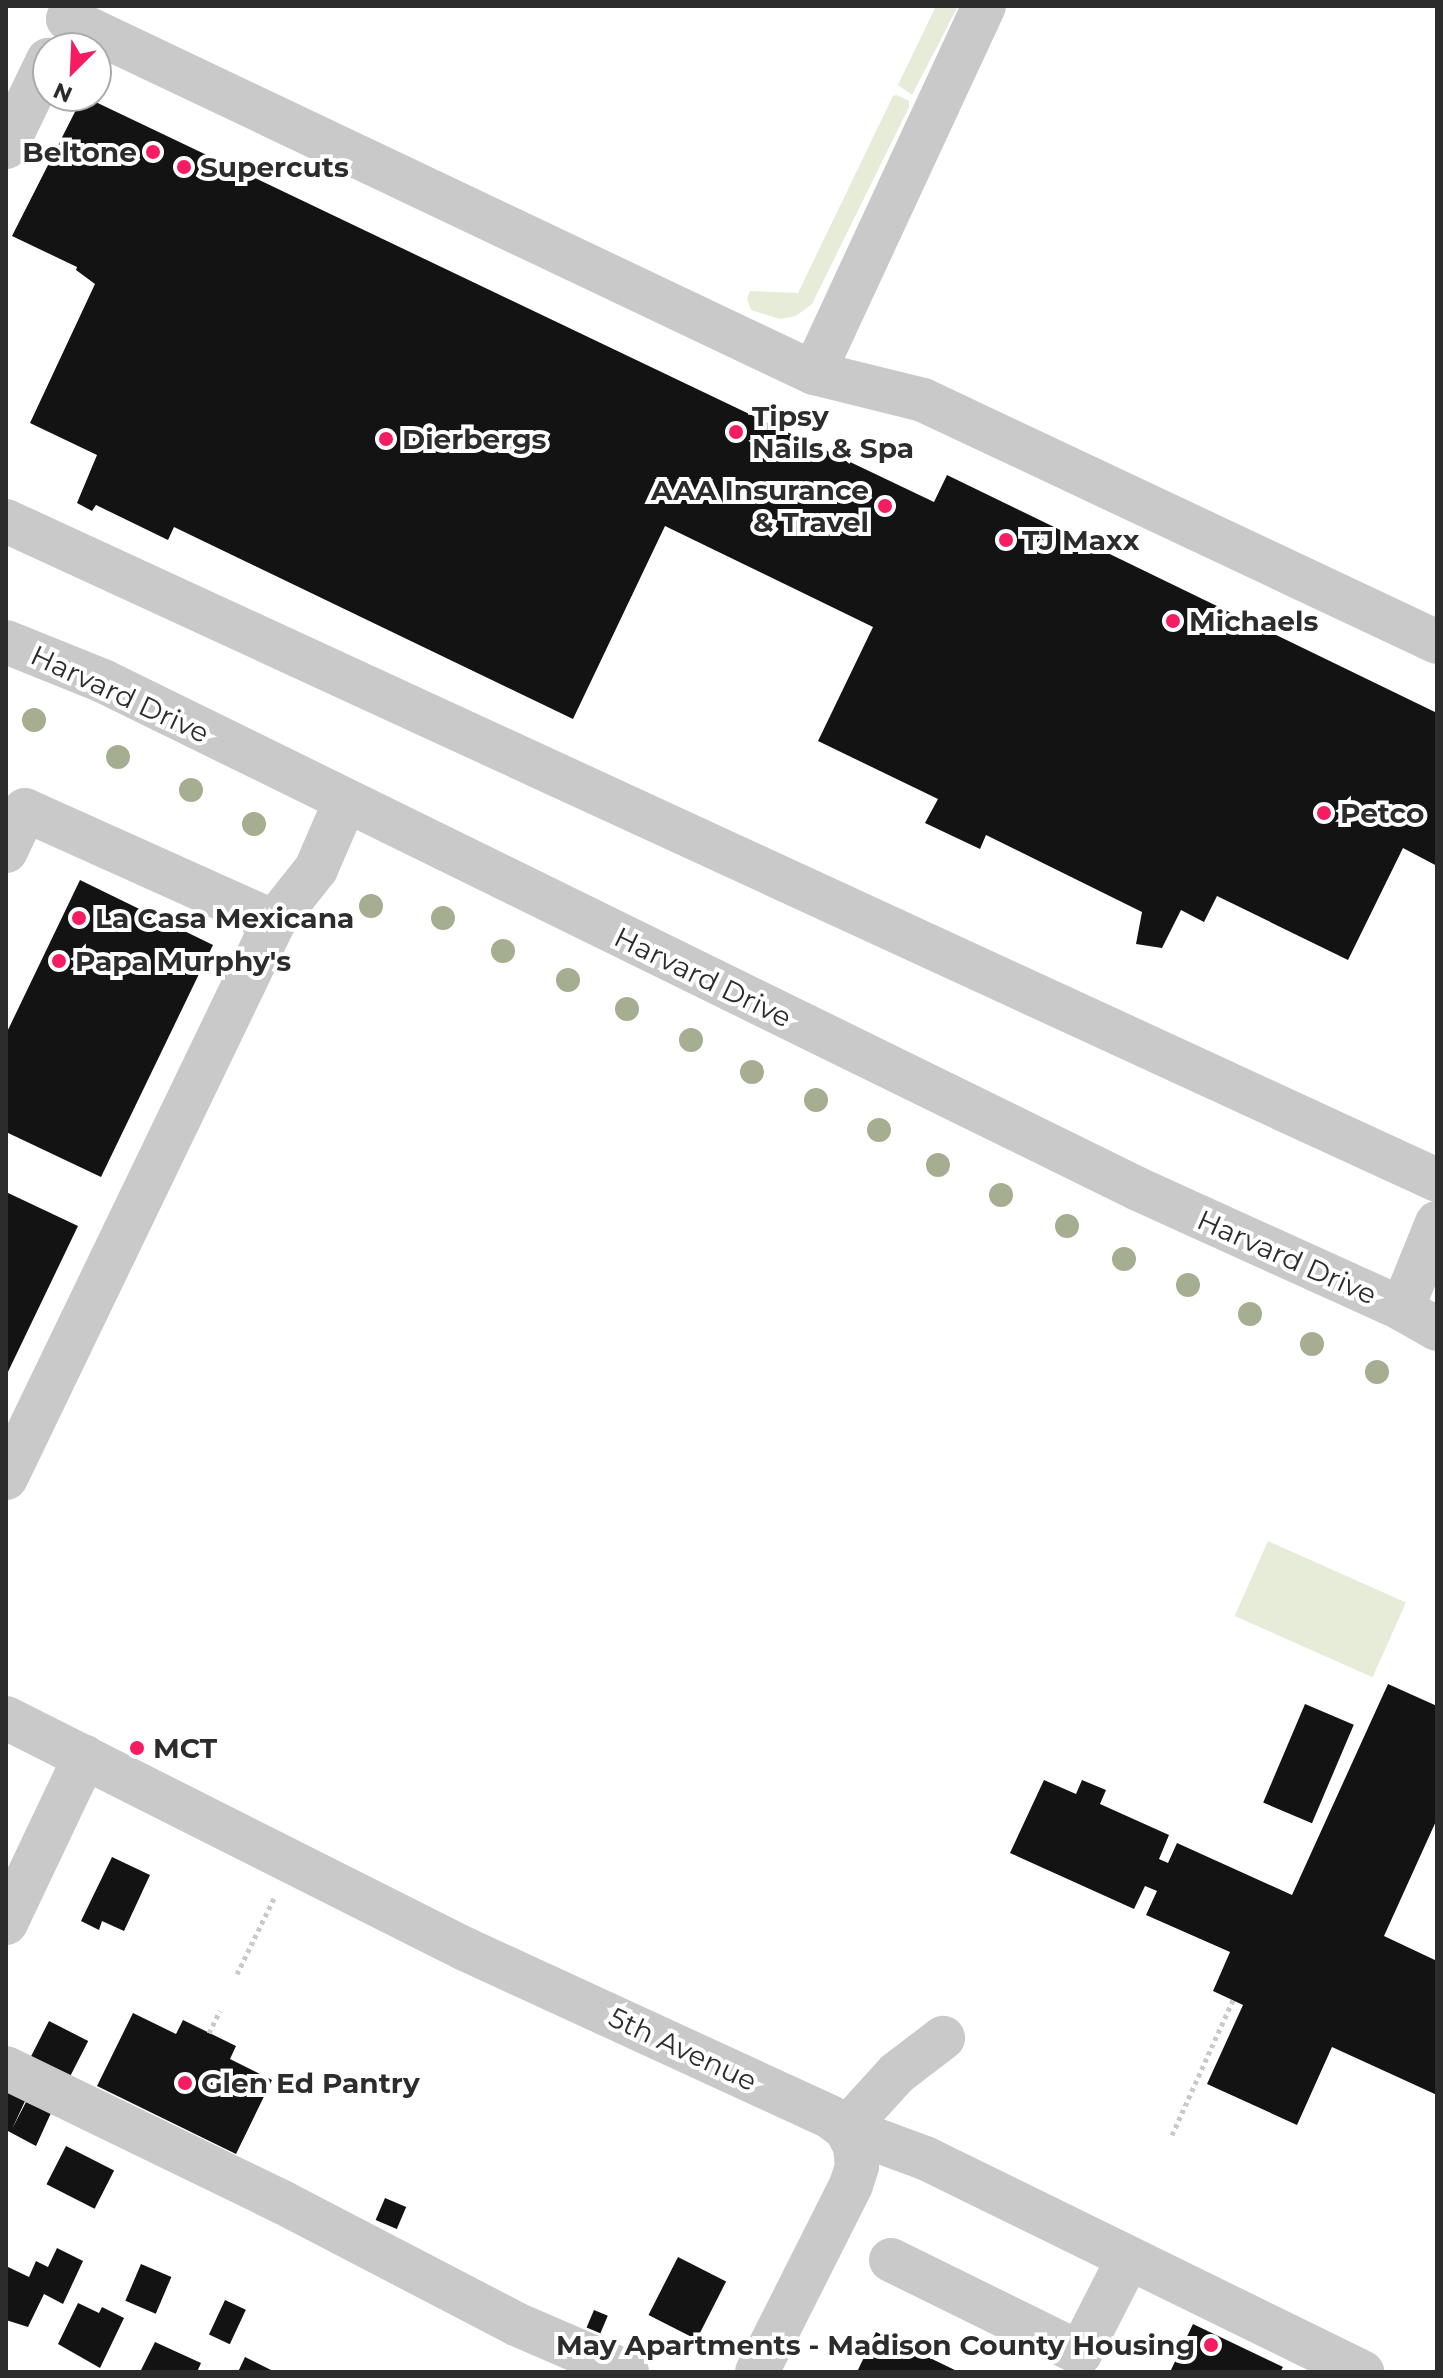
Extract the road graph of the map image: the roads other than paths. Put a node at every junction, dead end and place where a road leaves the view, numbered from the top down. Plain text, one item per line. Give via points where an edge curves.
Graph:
1 (984, 6) edge
2 (59, 20) edge
3 (32, 93) edge
4 (6, 147) edge
5 (814, 373) junction
6 (6, 521) edge
7 (6, 642) edge
8 (1437, 642) edge
9 (345, 802) junction
10 (16, 806) edge
11 (6, 851) edge
12 (274, 922) junction
13 (1437, 1180) edge
14 (1437, 1223) edge
15 (1425, 1317) edge
16 (6, 1478) edge
17 (6, 1718) edge
18 (85, 1757) junction
19 (6, 1923) edge
20 (943, 2038) dead end
21 (6, 2068) edge
22 (846, 2129) junction
23 (1128, 2259) junction
24 (891, 2260) dead end
25 (1076, 2362) edge
26 (627, 2372) edge
27 (757, 2372) edge
28 (1362, 2372) edge

1 - 5 street
2 - 5 street
3 - 4 street
5 - 8 street via 923,400
6 - 13 street
7 - 9 street, Harvard Drive via 103,681
9 - 12 street via 316,869
9 - 15 street, Harvard Drive via 1138,1189
10 - 11 street
10 - 12 street
12 - 16 street
14 - 15 street
17 - 18 street, 5th Avenue
18 - 19 street
18 - 22 street, 5th Avenue via 465,1949 830,2117
20 - 22 street via 897,2073
21 - 26 street via 282,2202 516,2324
22 - 23 street, 5th Avenue via 925,2158
22 - 27 street via 857,2166 851,2185
23 - 25 street
23 - 28 street, 5th Avenue
24 - 25 street

